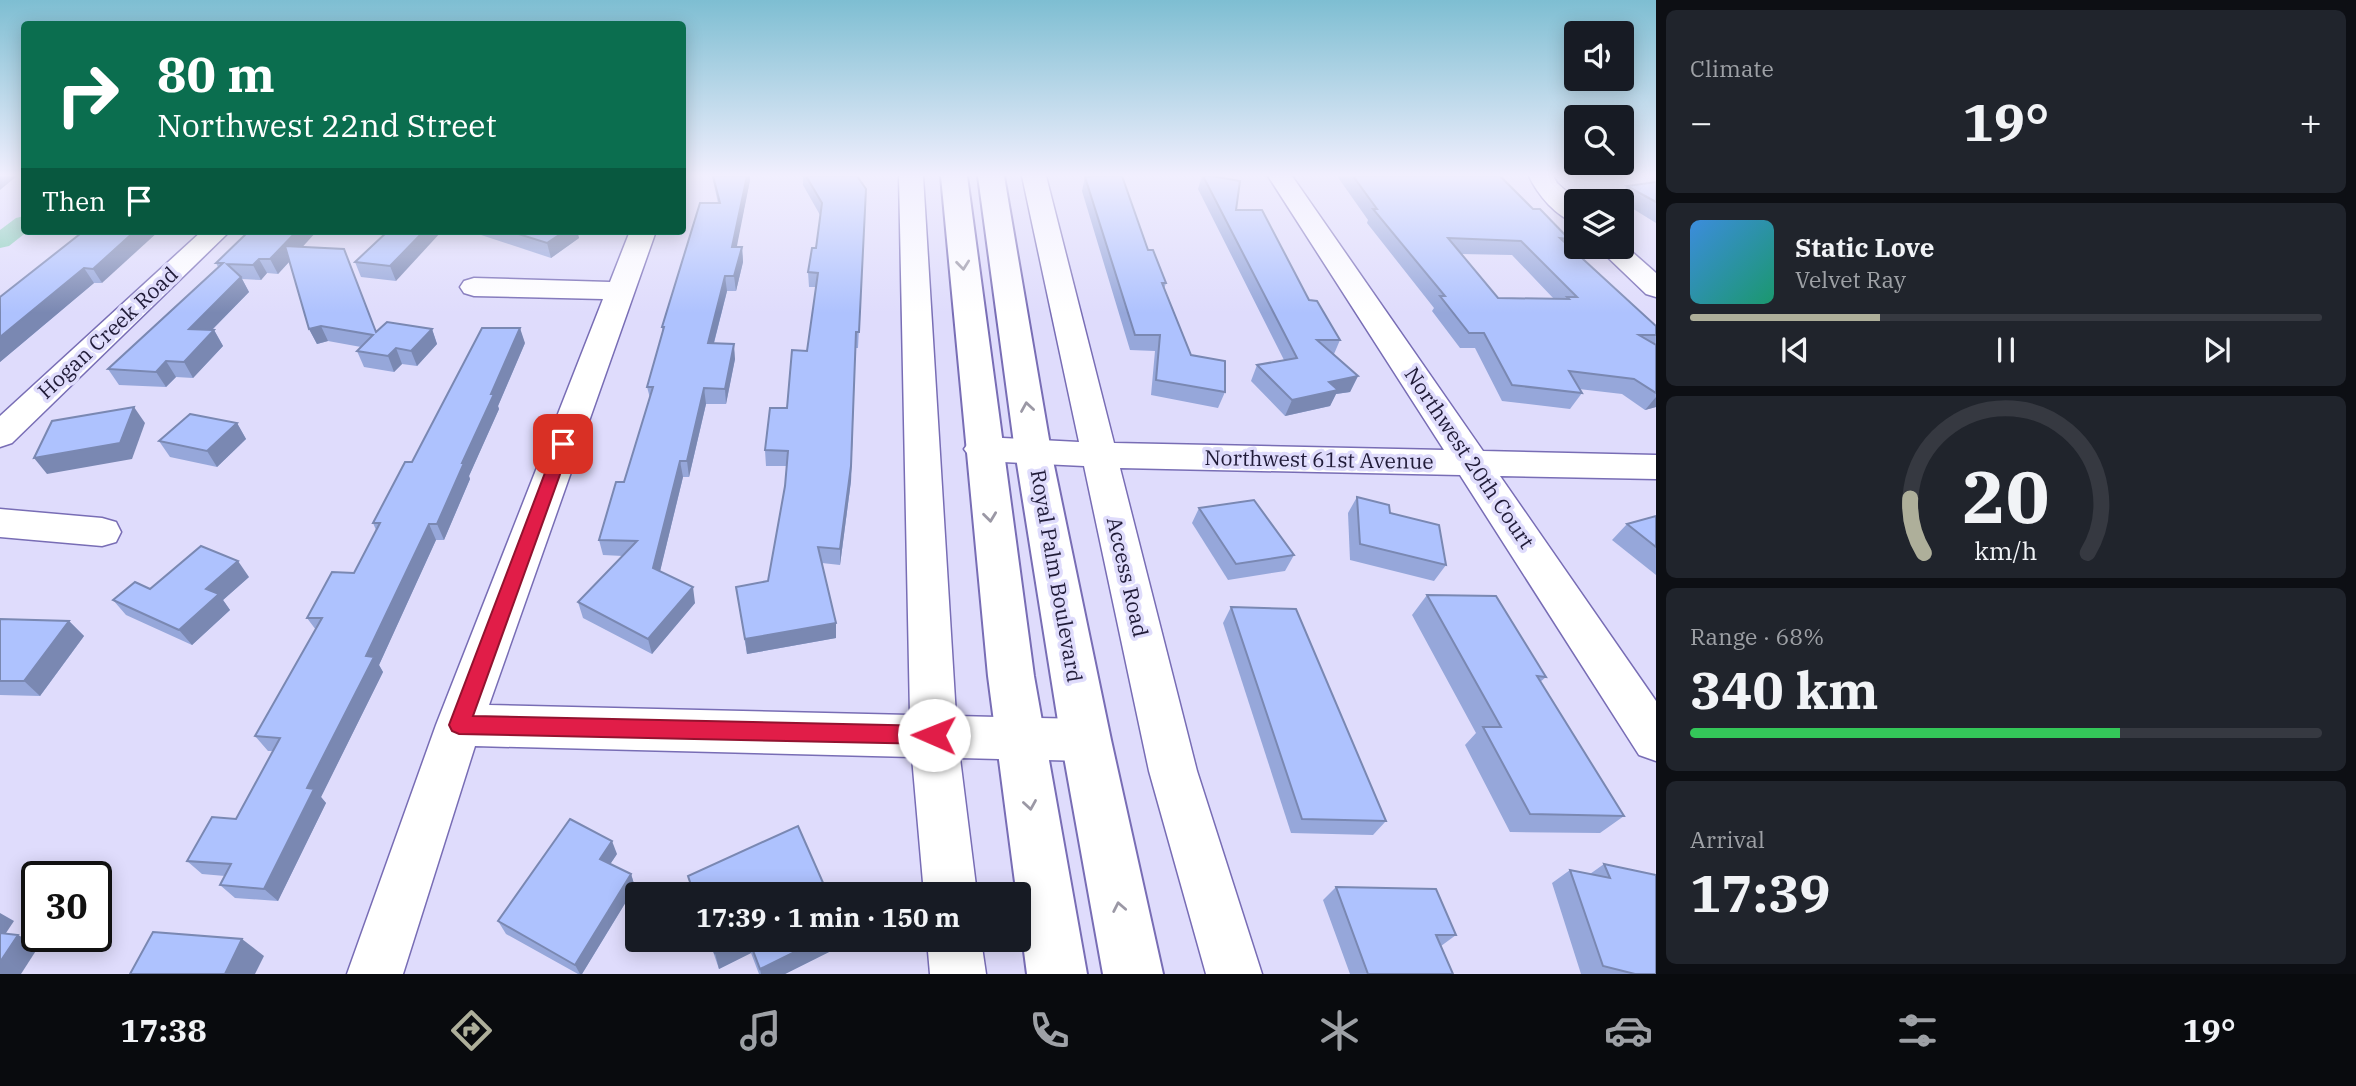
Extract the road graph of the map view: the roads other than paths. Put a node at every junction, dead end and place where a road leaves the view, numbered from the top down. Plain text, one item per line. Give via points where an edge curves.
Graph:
1 (913, 221) edge
2 (959, 221) edge
3 (998, 221) edge
4 (1044, 221) edge
5 (1310, 221) edge
6 (213, 235) edge
7 (641, 235) edge
8 (1624, 259) edge
9 (474, 286) dead end
10 (1656, 288) edge
11 (620, 291) junction
12 (0, 435) edge
13 (982, 449) junction
14 (1034, 452) junction
15 (1098, 455) junction
16 (1472, 463) junction
17 (1656, 467) edge
18 (0, 523) edge
19 (102, 532) dead end
20 (459, 725) junction
21 (934, 735) junction
22 (1019, 738) junction
23 (1086, 740) junction
24 (1656, 740) edge
25 (949, 882) edge
26 (955, 952) edge
27 (375, 974) edge
28 (958, 974) edge
29 (1057, 974) edge
30 (1133, 974) edge
31 (1234, 974) edge

1 - 21 street
2 -> 13 main road
14 -> 3 main road, Royal Palm Boulevard
4 - 15 street, Access Road
5 - 16 street, Northwest 20th Court
6 - 12 street, Hogan Creek Road
7 - 11 street
8 - 10 street
9 - 11 street
11 - 20 street
13 - 14 street, Northwest 61st Avenue
13 -> 22 main road
14 - 15 street, Northwest 61st Avenue
14 - 23 main road, Royal Palm Boulevard
15 - 16 street, Northwest 61st Avenue
15 - 31 street, Access Road via 1173,771
16 - 17 street, Northwest 61st Avenue
16 - 24 street, Northwest 20th Court
18 - 19 street
20 - 21 street
20 - 27 street
21 - 22 street
21 - 25 street
22 - 23 street
22 -> 29 main road
30 -> 23 main road, Royal Palm Boulevard
26 - 28 street

